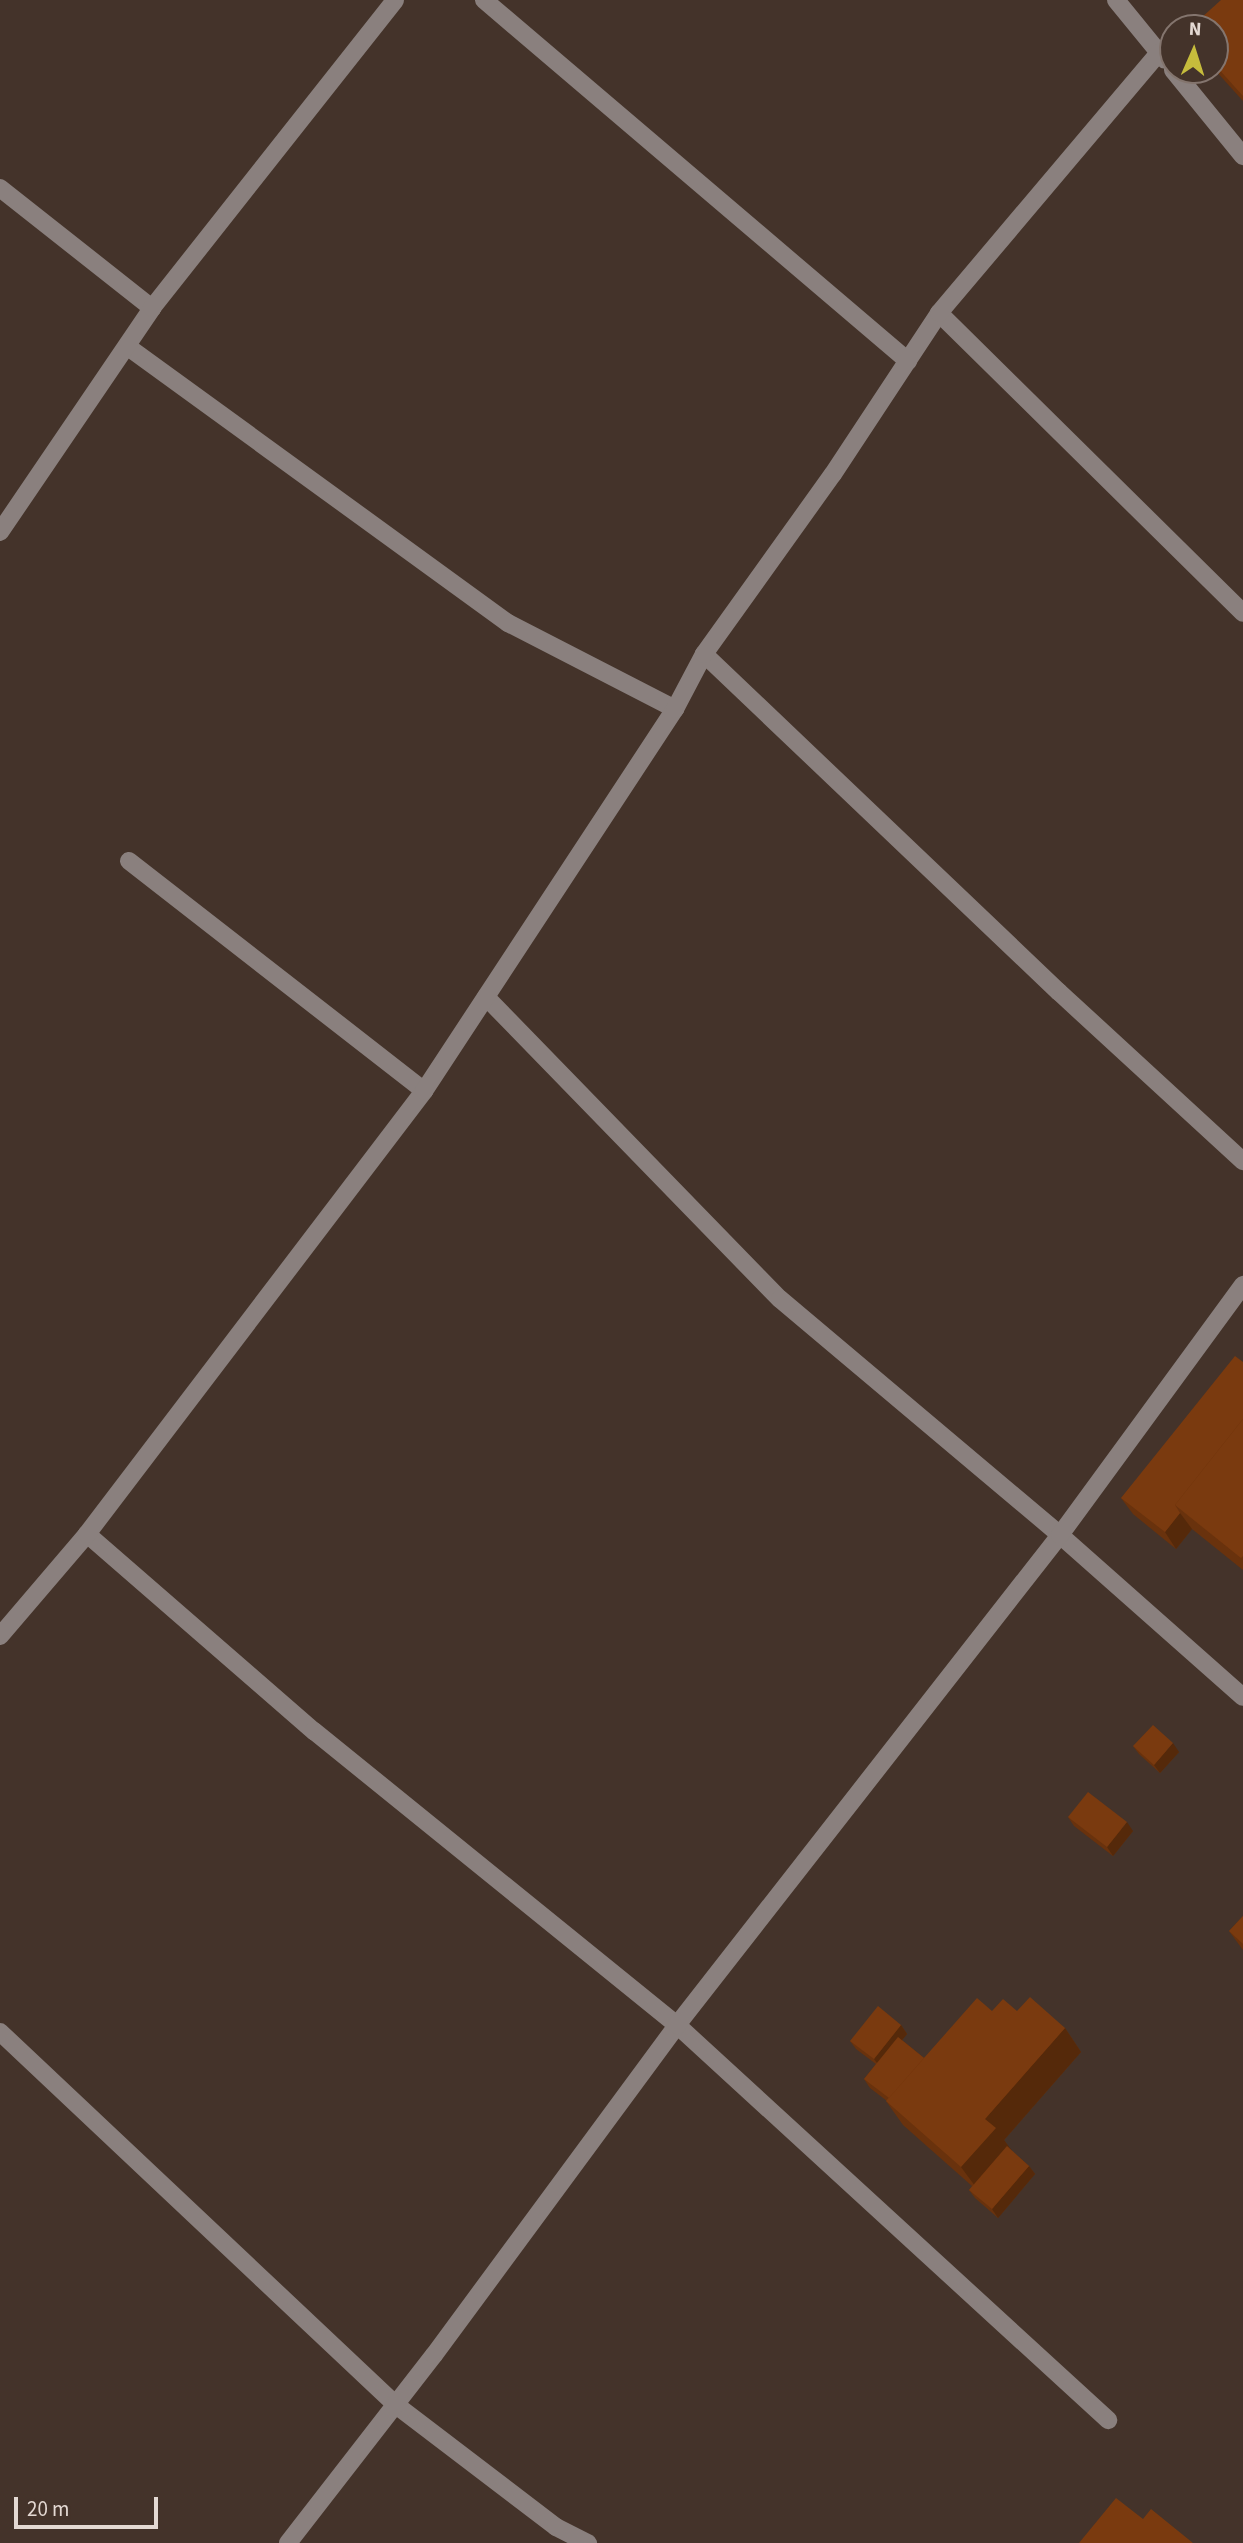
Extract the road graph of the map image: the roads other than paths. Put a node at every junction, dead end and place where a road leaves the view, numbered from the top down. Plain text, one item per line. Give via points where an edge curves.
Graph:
1 (396, 0) edge
2 (484, 0) edge
3 (1116, 0) edge
4 (1159, 52) joint
5 (1184, 84) edge
6 (1243, 156) edge
7 (0, 188) edge
8 (152, 308) junction
9 (939, 313) junction
10 (128, 347) junction
11 (908, 361) junction
12 (0, 532) edge
13 (1243, 613) edge
14 (704, 654) junction
15 (675, 709) junction
16 (129, 861) dead end
17 (486, 997) junction
18 (424, 1091) junction
19 (1243, 1161) edge
20 (1243, 1285) edge
21 (87, 1534) junction
22 (1060, 1535) junction
23 (0, 1636) edge
24 (1243, 1697) edge
25 (677, 2025) junction
26 (0, 2032) edge
27 (396, 2405) junction
28 (1108, 2420) dead end
29 (288, 2543) edge
30 (588, 2543) edge

1 - 8 street
2 - 11 street
3 - 4 street
4 - 9 street
5 - 6 street
7 - 8 street
8 - 10 street
9 - 11 street
9 - 13 street
10 - 12 street
10 - 15 street via 508,623
11 - 14 street
14 - 15 street
14 - 19 street
15 - 17 street
16 - 18 street
17 - 18 street
17 - 22 street via 780,1298
18 - 21 street
20 - 22 street
21 - 23 street
21 - 25 street via 314,1731
22 - 24 street
22 - 25 street
25 - 27 street
25 - 28 street
26 - 27 street
27 - 29 street
27 - 30 street via 556,2527

